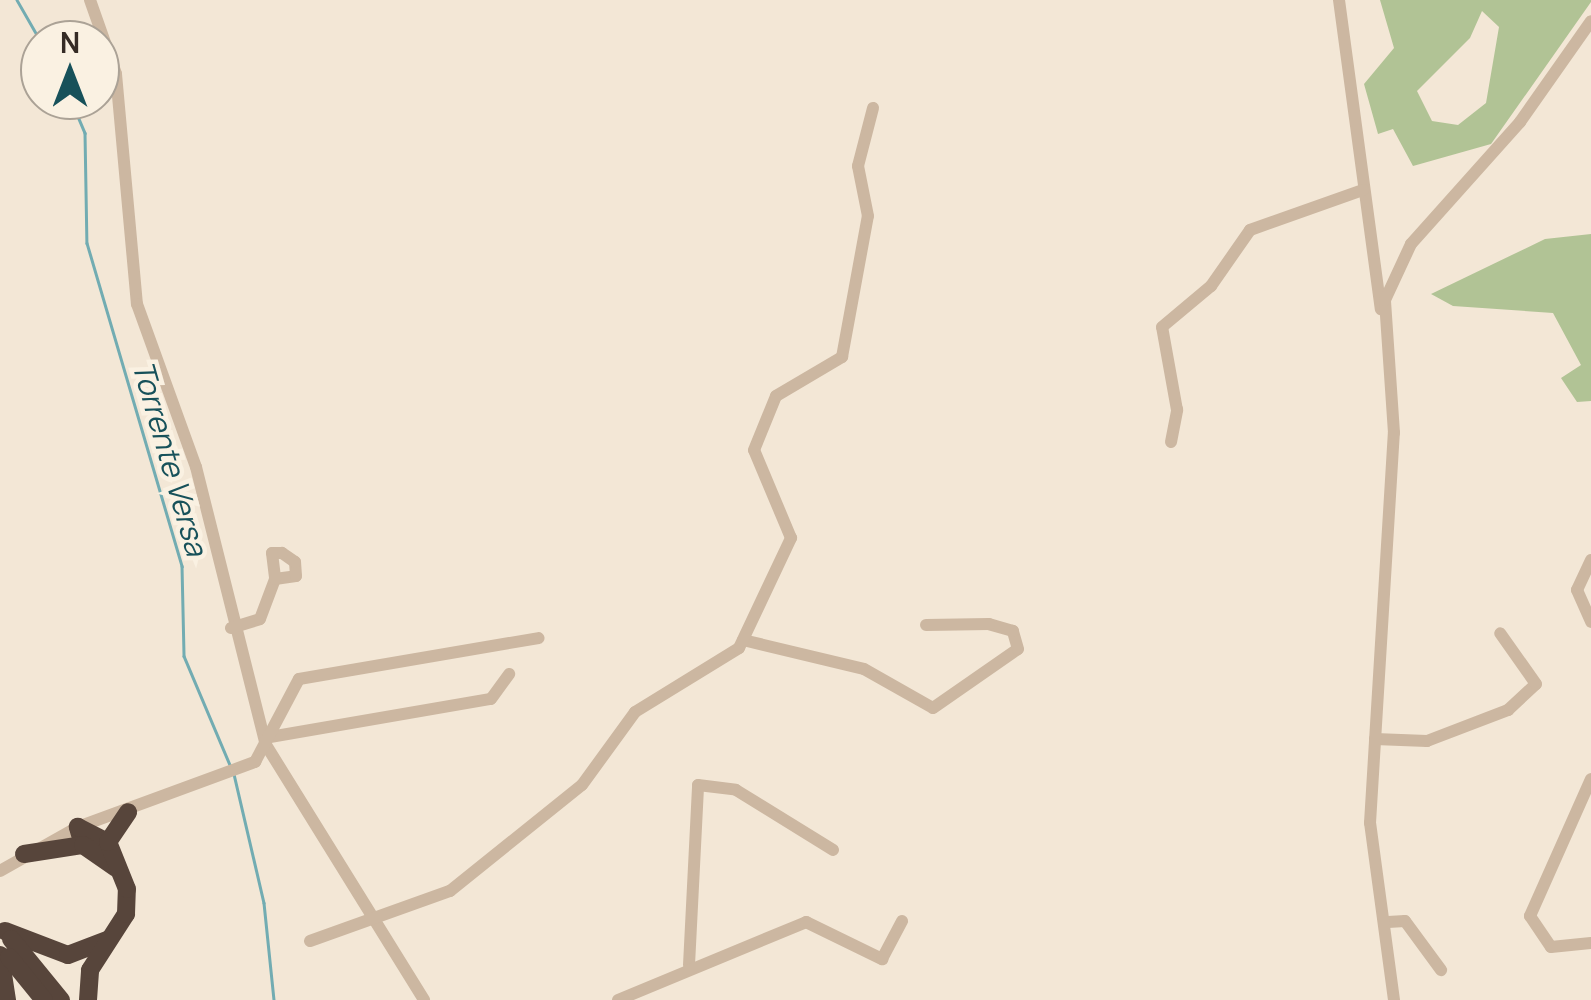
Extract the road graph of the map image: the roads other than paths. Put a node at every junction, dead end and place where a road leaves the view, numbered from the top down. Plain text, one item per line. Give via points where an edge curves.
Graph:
1 (90, 0) edge
2 (1340, 0) edge
3 (1591, 21) edge
4 (873, 108) dead end
5 (1363, 190) junction
6 (1383, 326) junction
7 (1170, 442) dead end
8 (1591, 560) edge
9 (275, 579) dead end
10 (1591, 622) edge
11 (926, 626) dead end
12 (232, 628) junction
13 (1500, 633) dead end
14 (539, 638) dead end
15 (743, 640) junction
16 (510, 674) dead end
17 (1375, 739) junction
18 (268, 741) junction
19 (1591, 778) edge
20 (128, 812) junction
21 (80, 836) junction
22 (108, 842) junction
23 (833, 850) dead end
24 (24, 854) joint
25 (0, 870) edge
26 (120, 872) junction
27 (379, 917) junction
28 (902, 920) dead end
29 (1388, 922) junction
30 (2, 933) edge
31 (112, 937) junction
32 (310, 942) dead end
33 (1591, 943) edge
34 (0, 955) edge
35 (689, 964) junction
36 (1441, 970) dead end
37 (7, 1000) edge
38 (44, 1000) edge
39 (62, 1000) edge
40 (88, 1000) edge
41 (424, 1000) edge
42 (618, 1000) edge
43 (1394, 1000) edge

1 - 12 street via 116,74 137,304 196,467
2 - 5 street
3 - 6 street via 1520,122 1411,244 1388,290
4 - 15 street via 858,166 868,216 842,357 776,396 754,450 792,538
5 - 6 street
5 - 7 street via 1250,230 1211,286 1162,327 1177,410
6 - 17 street via 1394,416
8 - 10 street via 1577,590
9 - 12 street via 260,619
11 - 15 street via 989,624 1013,630 1018,648 933,708 864,669
12 - 18 street
13 - 17 street via 1536,684 1508,710 1426,740
14 - 18 street via 299,679
15 - 27 street via 712,669 635,712 605,762 500,856 450,891
16 - 18 street via 491,700
17 - 29 street via 1370,823
18 - 20 street via 246,765
18 - 27 street
19 - 33 street via 1530,916 1552,947
20 - 21 street
20 - 22 highway
21 - 22 highway
21 - 24 highway
21 - 26 highway
22 - 26 highway
23 - 35 street via 736,790 698,785
24 - 25 street
26 - 31 highway via 127,909
27 - 32 street
27 - 41 street
28 - 35 street via 882,959 806,922
29 - 36 street via 1405,920
29 - 43 street
30 - 31 highway via 68,954
30 - 38 highway
30 - 39 highway
31 - 40 highway via 90,970
34 - 37 highway
35 - 42 street

